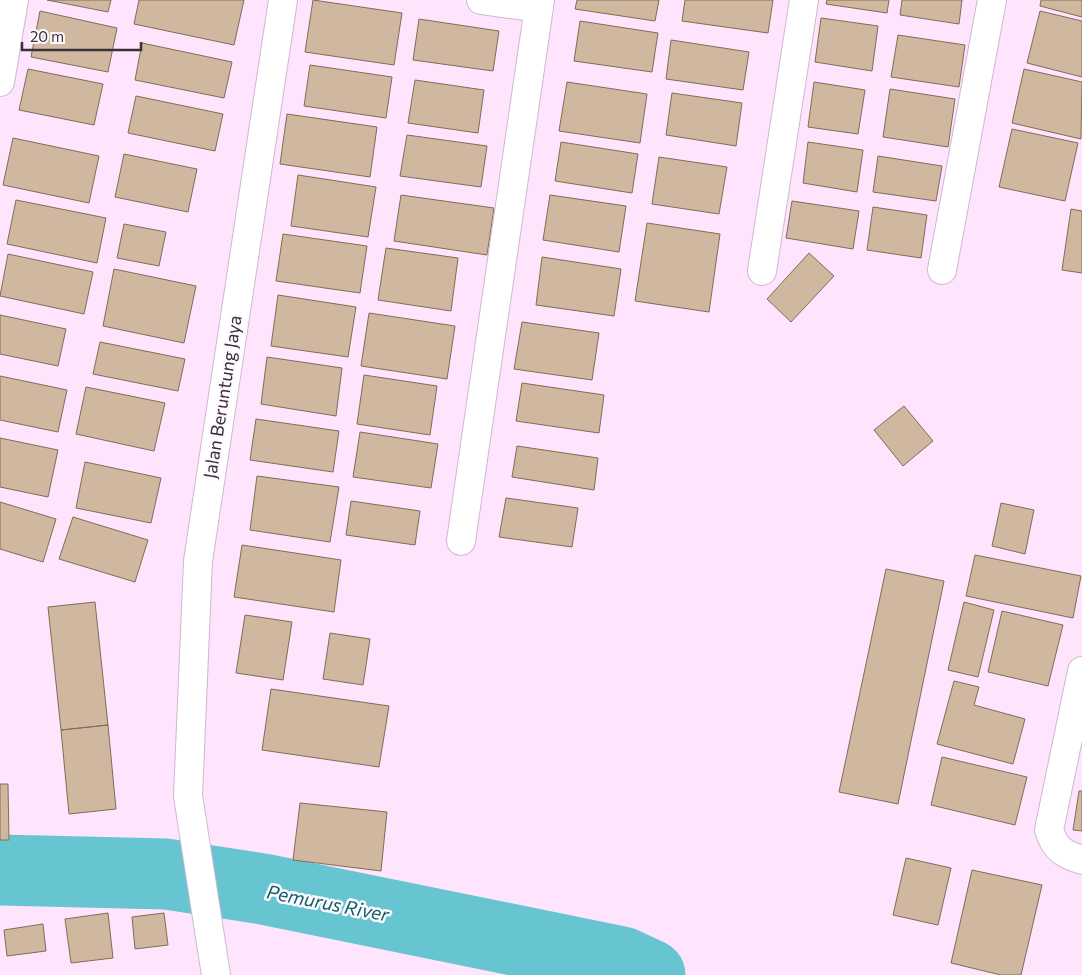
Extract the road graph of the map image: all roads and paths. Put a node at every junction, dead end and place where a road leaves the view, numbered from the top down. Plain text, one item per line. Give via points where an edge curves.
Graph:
1 (14, 0) edge
2 (283, 0) edge
3 (481, 0) edge
4 (804, 0) edge
5 (992, 0) edge
6 (540, 4) edge
7 (0, 82) edge
8 (942, 270) dead end
9 (762, 271) dead end
10 (462, 541) dead end
11 (1082, 671) edge
12 (1082, 860) edge
13 (214, 964) edge

1 - 7 street
2 - 13 street, Jalan Beruntung Jaya via 198,561 188,796
3 - 6 street
4 - 9 street
5 - 8 street
6 - 10 street
11 - 12 street via 1049,830 1053,844 1063,854

